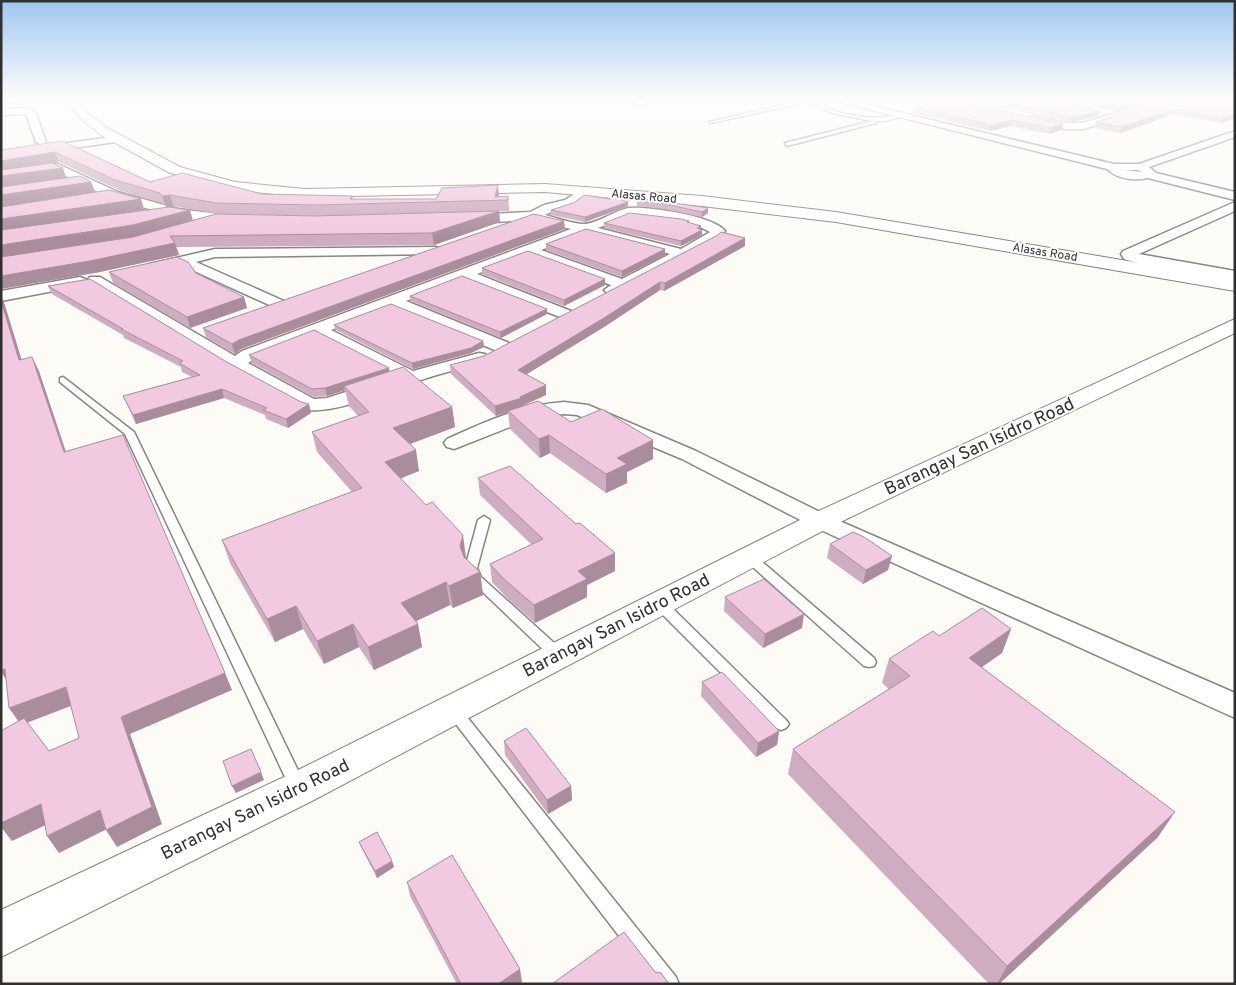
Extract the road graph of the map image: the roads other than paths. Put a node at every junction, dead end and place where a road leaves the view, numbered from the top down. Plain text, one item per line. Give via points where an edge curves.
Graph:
1 (17, 145) edge
2 (60, 145) edge
3 (129, 145) edge
4 (1022, 145) edge
5 (1208, 145) edge
6 (1, 147) edge
7 (1, 155) edge
8 (1, 160) edge
9 (58, 168) junction
10 (1144, 171) junction
11 (1, 176) edge
12 (84, 181) junction
13 (65, 184) edge
14 (565, 189) junction
15 (586, 191) junction
16 (114, 195) junction
17 (1235, 196) edge
18 (95, 198) edge
19 (1235, 206) edge
20 (548, 208) junction
21 (173, 212) junction
22 (136, 216) edge
23 (534, 216) junction
24 (454, 219) edge
25 (219, 220) junction
26 (248, 221) edge
27 (585, 228) junction
28 (190, 230) edge
29 (490, 232) edge
30 (453, 245) edge
31 (530, 250) junction
32 (435, 251) junction
33 (682, 253) junction
34 (183, 261) junction
35 (389, 266) edge
36 (144, 269) edge
37 (465, 275) junction
38 (114, 276) edge
39 (1235, 276) edge
40 (95, 280) junction
41 (623, 284) junction
42 (1235, 285) edge
43 (1, 296) edge
44 (598, 297) edge
45 (392, 301) junction
46 (582, 306) edge
47 (260, 311) edge
48 (565, 314) junction
49 (549, 322) edge
50 (1235, 325) edge
51 (317, 329) junction
52 (206, 330) edge
53 (188, 336) junction
54 (235, 364) junction
55 (411, 378) junction
56 (63, 380) dead end
57 (454, 443) dead end
58 (484, 520) dead end
59 (820, 521) junction
60 (749, 557) junction
61 (659, 603) junction
62 (558, 655) junction
63 (869, 662) dead end
64 (1235, 706) edge
65 (453, 709) junction
66 (781, 724) dead end
67 (298, 789) junction
68 (1, 934) edge
69 (669, 984) edge

1 - 6 street
2 - 7 street
3 - 14 street, Alasas Road via 175,170 234,186 265,190 305,193
4 - 10 street via 1114,167 1114,171 1119,173 1136,176
5 - 10 street
8 - 9 street via 38,155
9 - 11 street
9 - 12 street
10 - 17 street
12 - 13 street
12 - 16 street
14 - 15 street, Alasas Road
14 - 20 street via 548,201
15 - 20 street via 569,203
15 - 42 street, Alasas Road via 758,207 836,218
16 - 18 street
16 - 21 street
19 - 39 street via 1128,254 1141,260
20 - 23 street
21 - 22 street
21 - 25 street
23 - 24 street
23 - 27 street
23 - 29 street
25 - 26 street
25 - 28 street
27 - 31 street
27 - 33 street
27 - 33 street via 629,212 639,212 702,223 718,231 712,238
30 - 32 street
31 - 37 street
31 - 41 street
32 - 34 street via 228,252
32 - 35 street
33 - 41 street
34 - 36 street
34 - 47 street via 283,303
37 - 45 street
37 - 48 street
38 - 40 street
40 - 43 street
40 - 53 street
41 - 44 street
45 - 51 street
45 - 55 street via 510,342 478,359
46 - 48 street
48 - 49 street
50 - 59 street, Barangay San Isidro Road
51 - 54 street via 248,355
51 - 55 street
52 - 53 street
53 - 54 street
54 - 55 street via 318,406
56 - 67 lane via 128,432
57 - 59 street via 532,410 581,409 688,455
58 - 62 lane via 471,568 475,580
59 - 60 street, Barangay San Isidro Road
59 - 64 street
60 - 61 street, Barangay San Isidro Road
60 - 63 lane
61 - 62 street, Barangay San Isidro Road
61 - 66 lane
62 - 65 street, Barangay San Isidro Road
65 - 67 street, Barangay San Isidro Road
65 - 69 lane
67 - 68 street, Barangay San Isidro Road

